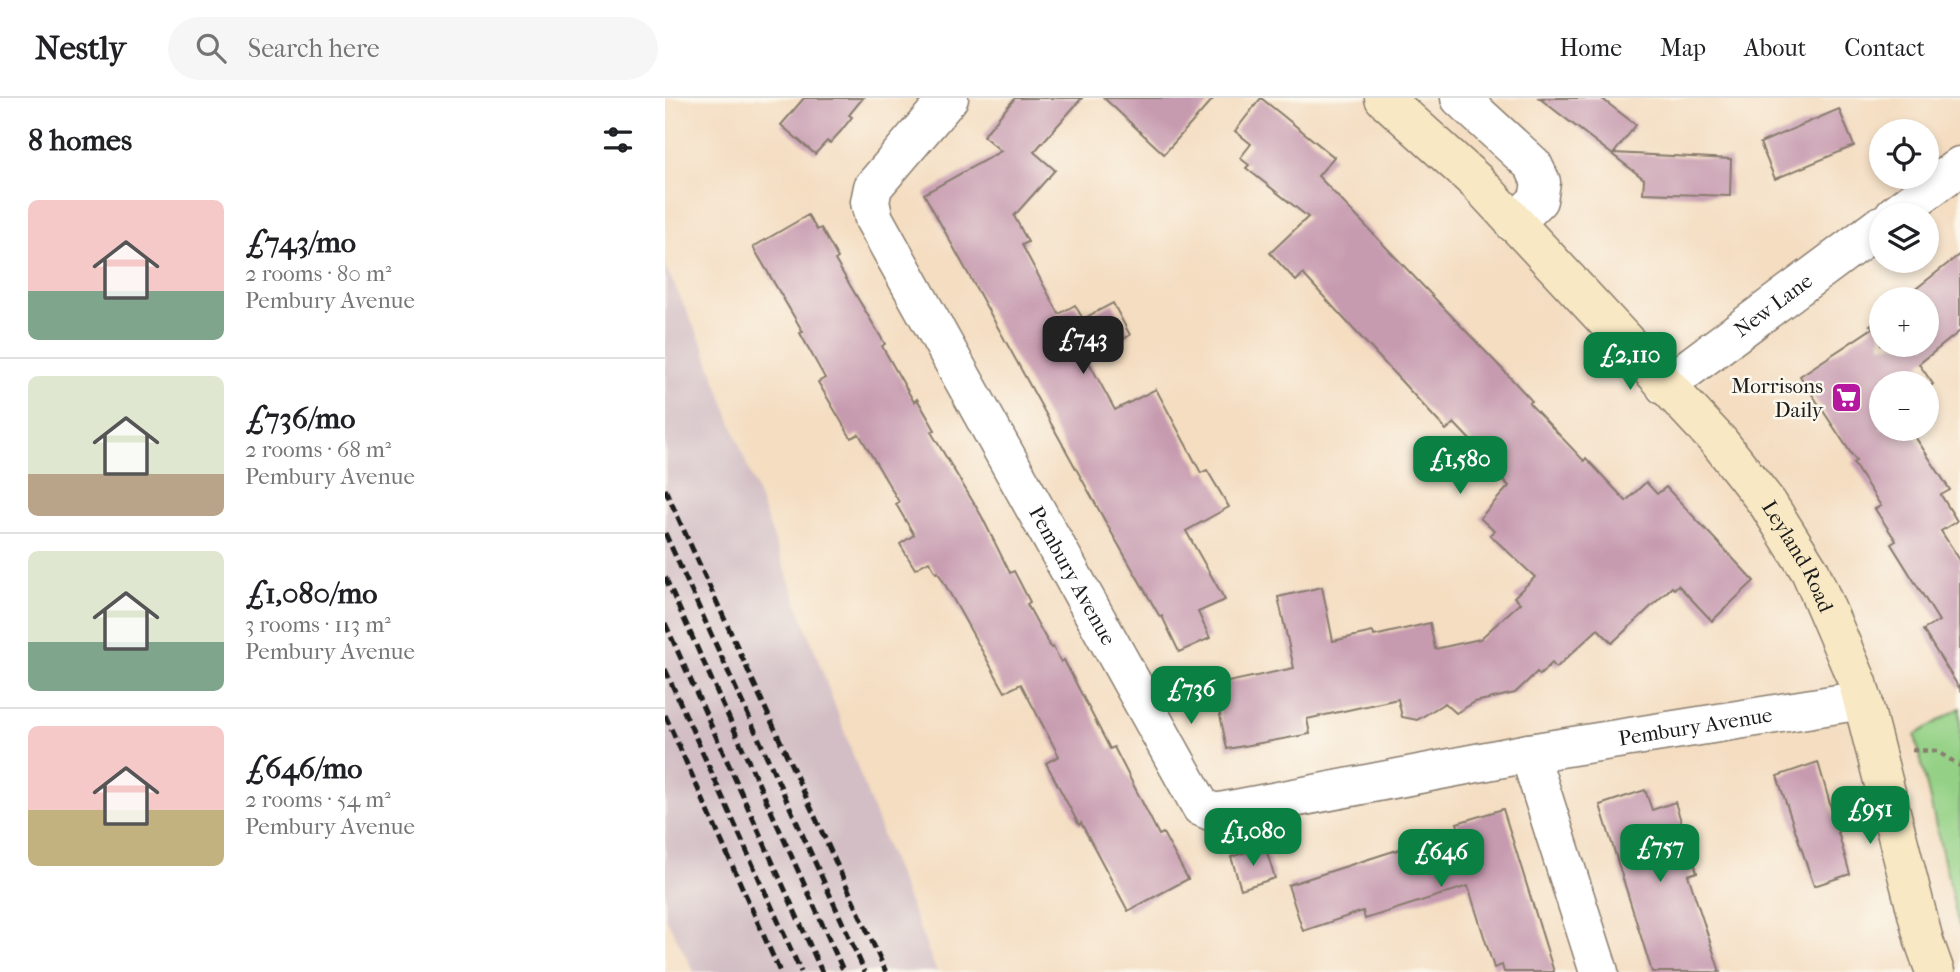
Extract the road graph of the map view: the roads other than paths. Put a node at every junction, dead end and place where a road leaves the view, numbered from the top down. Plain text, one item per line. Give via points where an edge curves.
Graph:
1 (949, 98) edge
2 (1384, 98) edge
3 (1460, 98) edge
4 (1960, 166) edge
5 (1910, 203) edge
6 (1514, 223) junction
7 (1869, 234) edge
8 (1665, 386) junction
9 (1863, 700) junction
10 (1529, 753) junction
11 (1599, 972) edge
12 (1935, 972) edge

1 - 10 street, Pembury Avenue via 873,187 874,219 1201,807 1226,812
2 - 6 main road, Leyland Road
3 - 6 street via 1533,165 1541,183 1538,200
4 - 5 street
6 - 8 main road, Leyland Road
7 - 8 street, New Lane
8 - 9 main road, Leyland Road via 1720,443 1768,505 1809,571
9 - 10 street, Pembury Avenue
9 - 12 main road, Leyland Road
10 - 11 street

